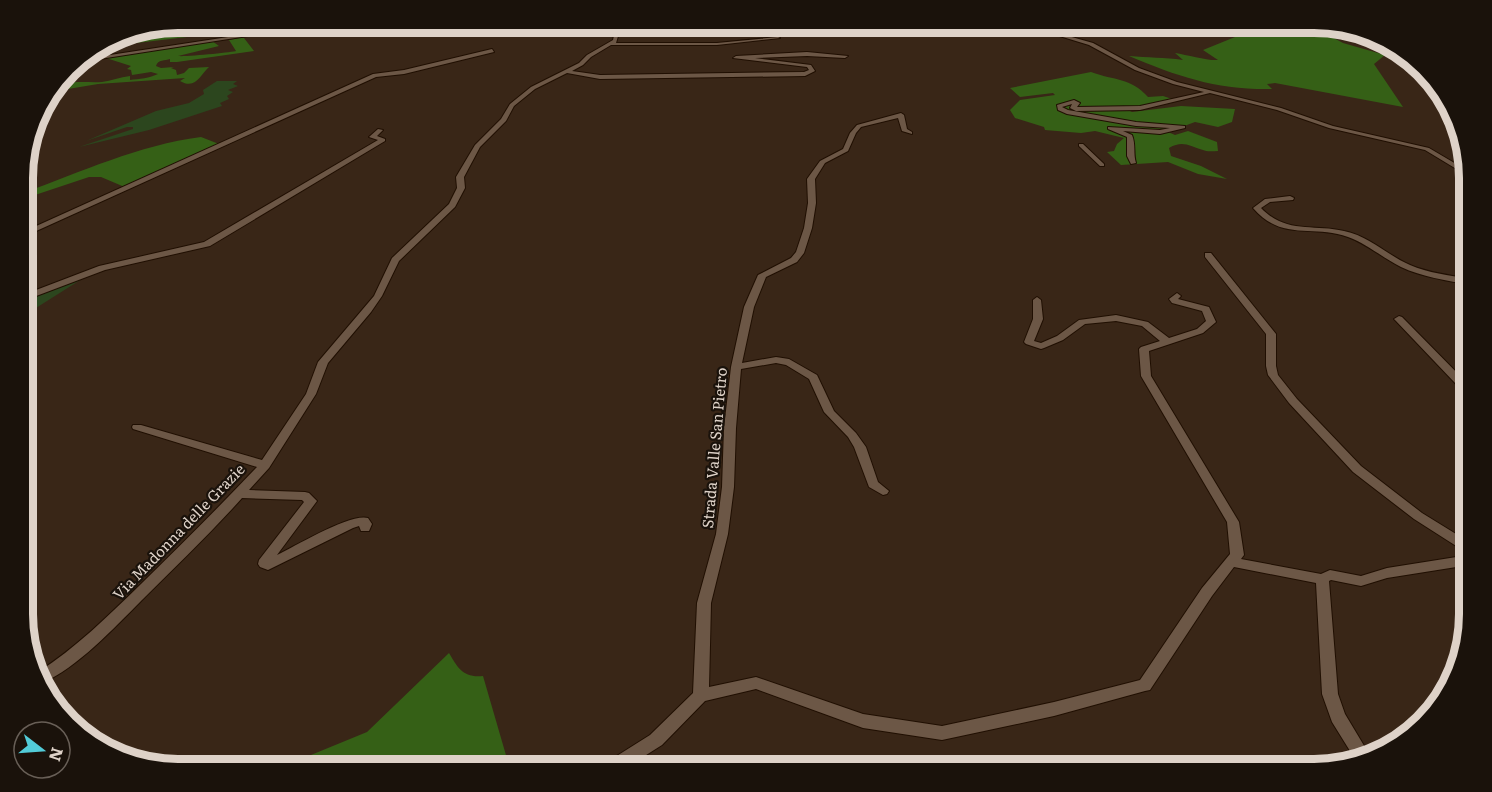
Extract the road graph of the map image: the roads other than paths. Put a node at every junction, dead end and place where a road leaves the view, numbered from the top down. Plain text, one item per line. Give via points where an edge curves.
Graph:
1 (261, 33) edge
2 (616, 33) edge
3 (1055, 33) edge
4 (778, 38) dead end
5 (609, 44) junction
6 (492, 51) dead end
7 (845, 56) dead end
8 (96, 59) edge
9 (565, 71) junction
10 (1210, 92) junction
11 (380, 130) dead end
12 (910, 133) dead end
13 (1081, 145) dead end
14 (1132, 163) dead end
15 (1102, 165) dead end
16 (1458, 168) edge
17 (1290, 198) dead end
18 (33, 230) edge
19 (1208, 255) dead end
20 (1459, 280) edge
21 (33, 294) edge
22 (1177, 296) dead end
23 (1037, 300) dead end
24 (1399, 319) dead end
25 (1167, 341) junction
26 (736, 367) junction
27 (1459, 382) edge
28 (137, 427) dead end
29 (265, 465) junction
30 (883, 491) dead end
31 (239, 494) junction
32 (365, 528) dead end
33 (1459, 547) edge
34 (1459, 556) edge
35 (1231, 562) junction
36 (1322, 579) junction
37 (46, 674) edge
38 (701, 694) junction
39 (1359, 751) edge
40 (626, 759) edge

1 - 8 street
2 - 5 street, Via Madonna delle Grazie via 616,41
3 - 10 street via 1091,44 1137,69
4 - 5 street via 717,44
5 - 9 street, Via Madonna delle Grazie
6 - 18 street via 375,75
7 - 9 street via 736,58 812,69 805,74 600,77
9 - 29 street, Via Madonna delle Grazie via 512,105 504,120 477,146 460,177 461,188 452,205 395,260 378,296 323,362 311,394
10 - 14 street via 1140,108 1076,109 1072,107 1077,103 1074,102 1059,106 1066,112 1125,122 1183,127 1160,132 1110,128 1130,136
10 - 16 street via 1280,109 1340,130 1427,149
11 - 21 street via 372,137 383,140 207,244 102,268
12 - 26 street, Strada Valle San Pietro via 904,130 901,115 859,126 846,150 822,162 811,179 810,219 800,253 794,260 762,275
13 - 15 street
17 - 20 street via 1270,200 1257,208 1280,225 1301,231 1351,235 1407,267
19 - 33 street via 1271,334 1271,366 1293,401 1357,469
22 - 25 street via 1175,301 1206,309 1211,322 1200,331
23 - 25 street via 1038,319 1029,342 1041,346 1082,322 1116,318 1145,324
24 - 27 street
25 - 35 street via 1144,350 1146,376 1233,522 1237,555
26 - 30 street via 776,360 789,362 813,377 829,412 860,447 873,484
26 - 38 street, Strada Valle San Pietro via 722,534 704,603
28 - 29 street
29 - 31 street, Via Madonna delle Grazie
31 - 32 street via 305,496 310,501 266,560 268,565 350,524 364,521
31 - 37 street, Via Madonna delle Grazie via 108,625
34 - 36 street via 1361,581 1330,575
35 - 36 street
35 - 38 street via 1146,685 1054,710 942,733 863,721 756,683
36 - 39 street via 1330,694 1338,717
38 - 40 street via 656,740

